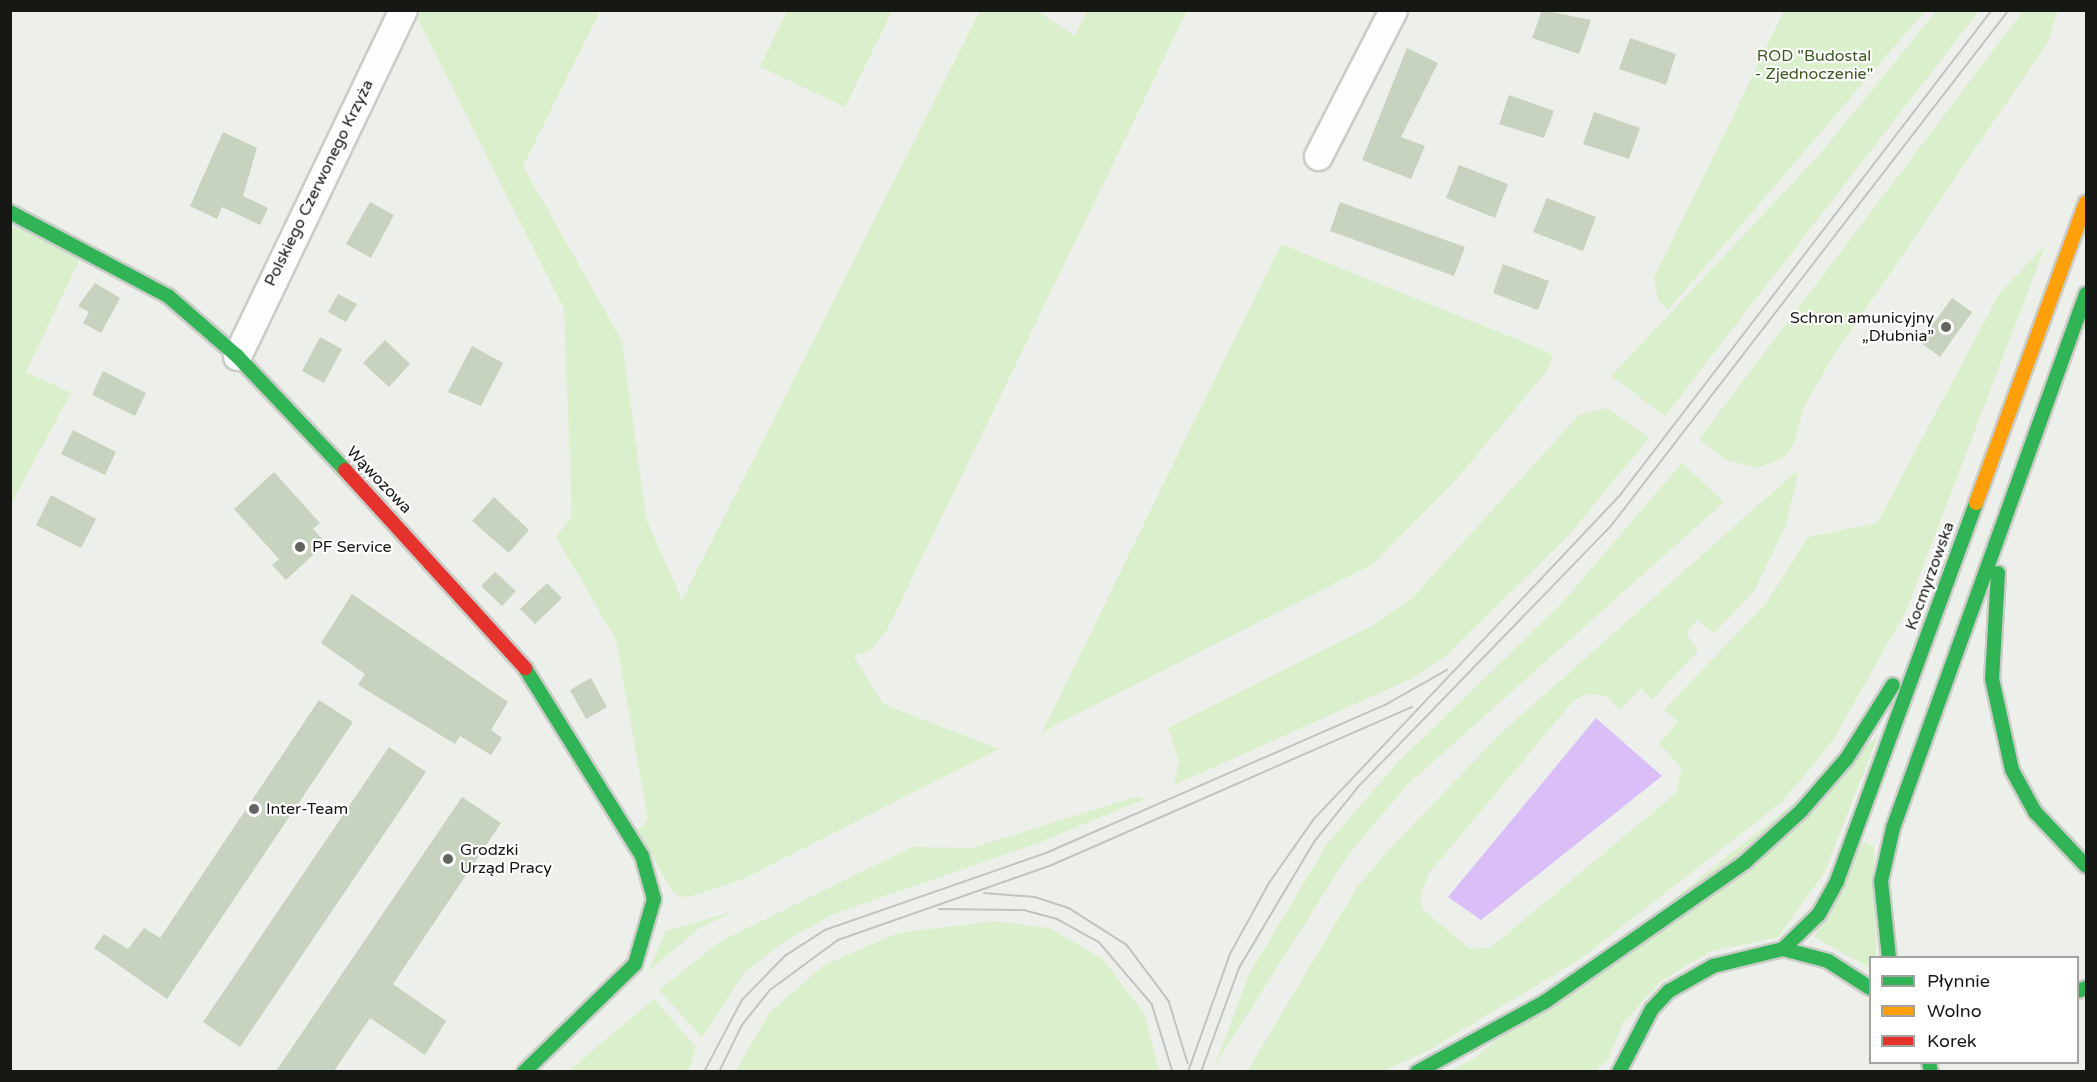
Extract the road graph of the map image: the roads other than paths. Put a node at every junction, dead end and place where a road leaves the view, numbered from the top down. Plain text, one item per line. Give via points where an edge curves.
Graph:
1 (403, 10) edge
2 (1393, 10) edge
3 (1318, 156) dead end
4 (2086, 202) edge
5 (10, 212) edge
6 (2086, 294) edge
7 (237, 356) junction
8 (2002, 523) junction
9 (1932, 618) junction
10 (2086, 867) edge
11 (1783, 949) junction
12 (1889, 956) edge
13 (1869, 987) edge
14 (1619, 1070) edge
15 (524, 1071) edge
16 (1416, 1071) edge

1 - 7 street, Polskiego Czerwonego Krzyża
2 - 3 street
4 - 9 main road, Kocmyrzowska
5 - 7 main road, Wąwozowa via 168,296
6 - 8 main road
7 - 15 main road, Wąwozowa via 514,650 642,856 654,899 635,963
8 - 10 main road via 1992,669 2000,729 2012,770 2035,812
8 - 12 main road via 1884,857 1882,897
9 - 11 main road, Kocmyrzowska via 1838,881 1819,914
9 - 16 main road via 1847,758 1801,811 1745,862 1546,1001
11 - 13 main road via 1828,961
11 - 14 main road via 1713,966 1669,991 1637,1029

